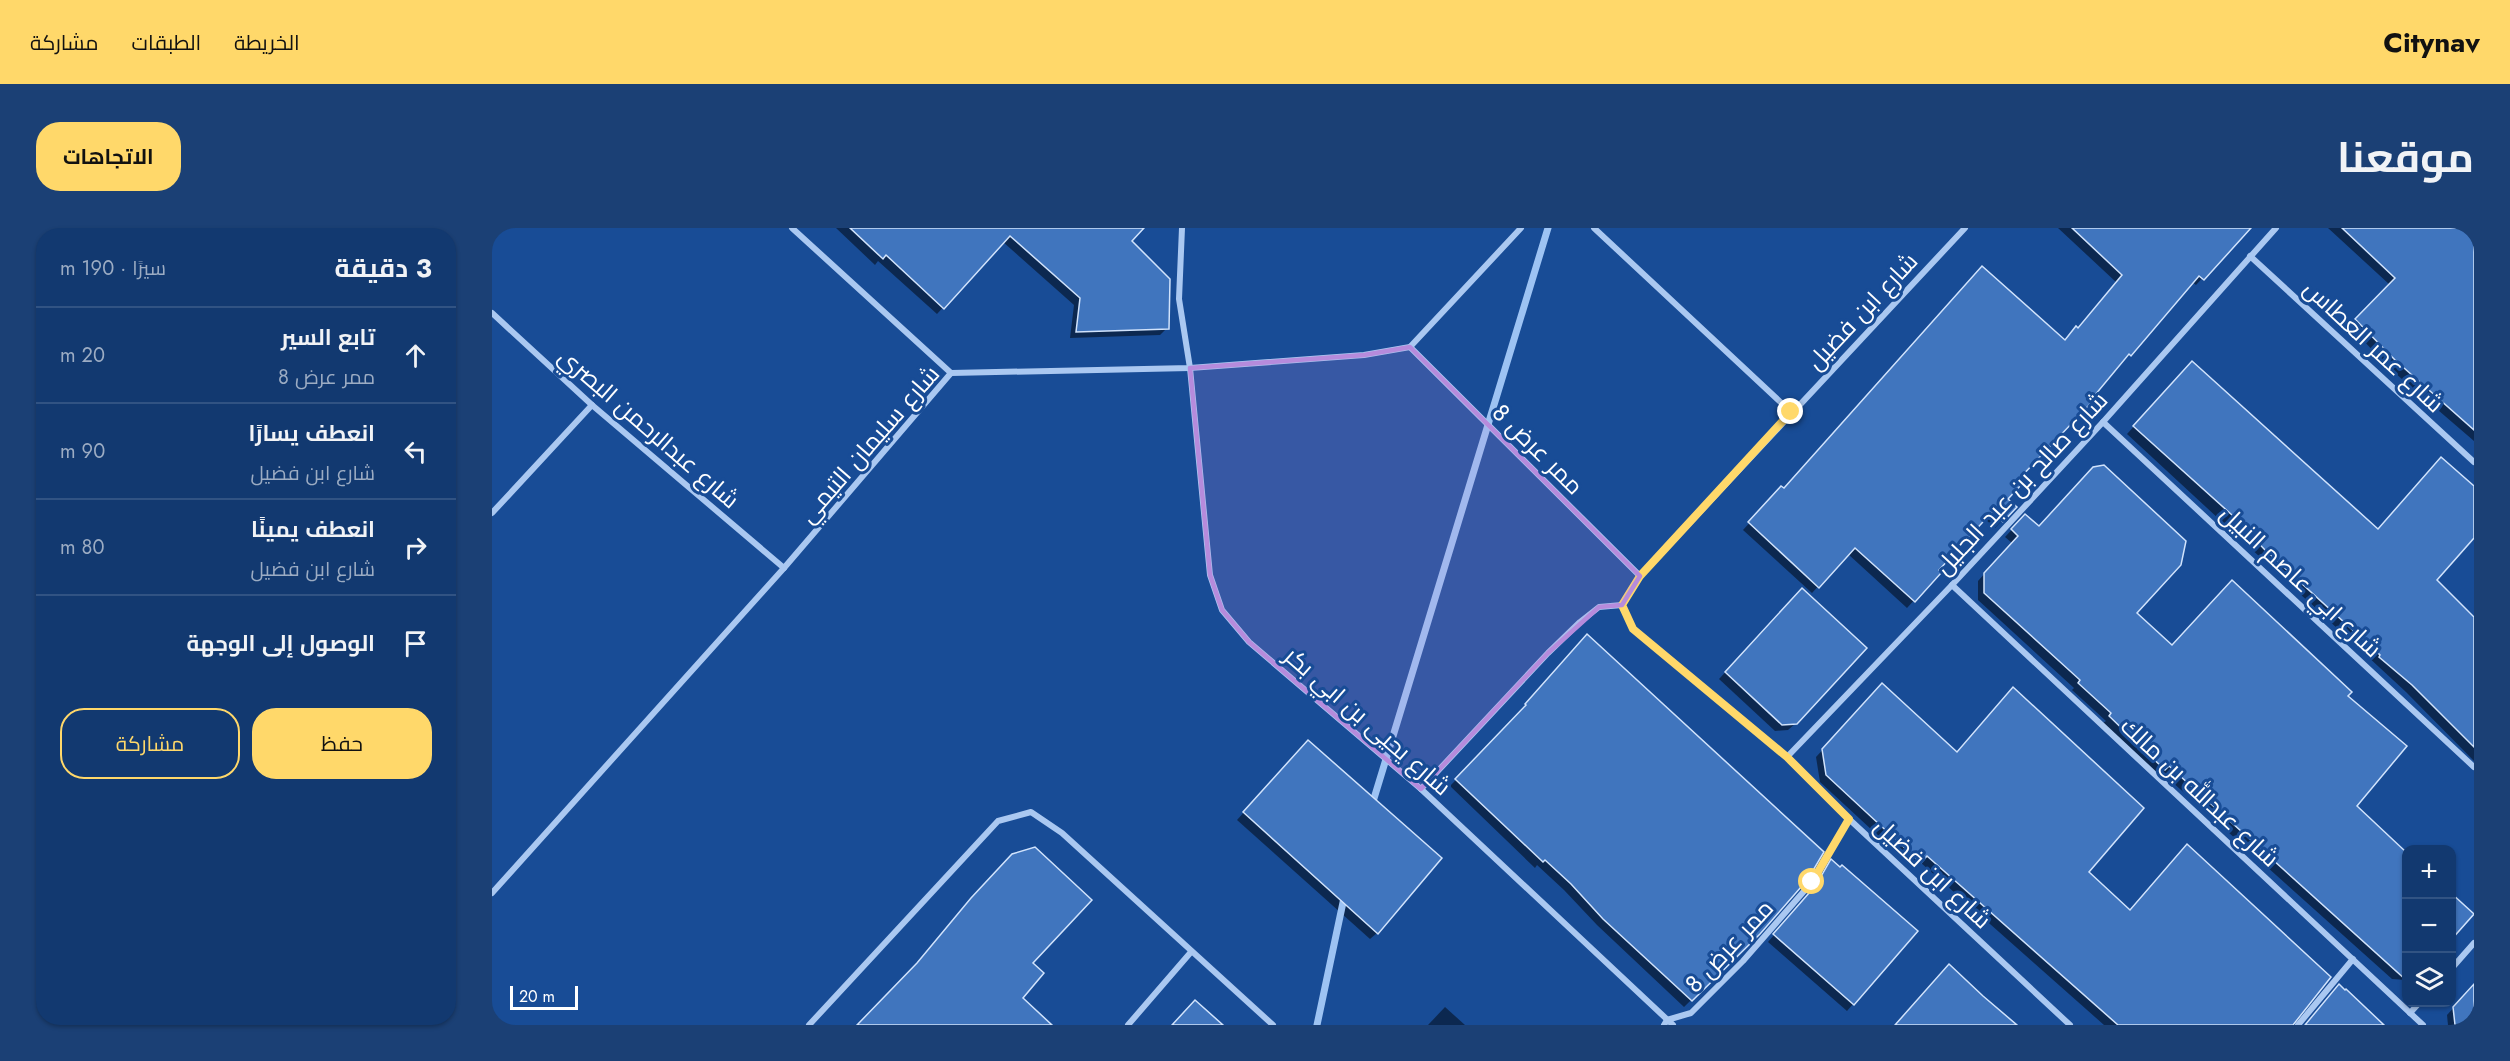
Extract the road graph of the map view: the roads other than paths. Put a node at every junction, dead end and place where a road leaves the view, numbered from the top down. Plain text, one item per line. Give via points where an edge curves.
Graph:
1 (792, 228) edge
2 (1182, 228) edge
3 (1521, 228) edge
4 (1594, 228) edge
5 (1965, 228) edge
6 (2276, 228) edge
7 (2250, 256) junction
8 (492, 313) edge
9 (1410, 347) junction
10 (1190, 368) junction
11 (951, 373) junction
12 (592, 405) junction
13 (1791, 412) junction
14 (2103, 422) junction
15 (2474, 462) edge
16 (492, 513) edge
17 (784, 568) junction
18 (1640, 576) junction
19 (1952, 585) junction
20 (1622, 605) junction
21 (1787, 757) junction
22 (2474, 766) edge
23 (1421, 789) junction
24 (1849, 819) junction
25 (492, 893) edge
26 (2474, 943) edge
27 (1191, 952) junction
28 (2353, 959) junction
29 (2456, 963) edge
30 (2415, 1007) edge
31 (2410, 1013) junction
32 (1668, 1023) edge
33 (809, 1025) edge
34 (1128, 1025) edge
35 (1273, 1025) edge
36 (2070, 1025) edge
37 (2298, 1025) edge
38 (2423, 1025) edge

1 - 11 street
2 - 10 street, شارع يحيى بن ابي بكر via 1179,299
3 - 9 street
4 - 13 street
5 - 13 street, شارع ابن فضيل
6 - 7 street, شارع صالح بن عبد الجليل
7 - 14 street, شارع صالح بن عبد الجليل
7 - 15 street, شارع عمر العطاس
8 - 12 street, شارع عبدالرحمن البصري
9 - 10 street, شارع سليمان التيمي via 1364,356
9 - 18 street, ممر عرض 8
10 - 11 street, شارع سليمان التيمي
10 - 23 street, شارع يحيى بن ابي بكر via 1210,575 1222,610 1249,642
11 - 17 street, شارع سليمان التيمي
12 - 16 street
12 - 17 street, شارع عبدالرحمن البصري
13 - 18 street, شارع ابن فضيل
14 - 19 street, شارع صالح بن عبد الجليل
14 - 22 street, شارع ابي عاصم النبيل
17 - 25 street, شارع سليمان التيمي
18 - 20 street, شارع ابن فضيل
19 - 21 street, شارع صالح بن عبد الجليل
19 - 28 street, شارع عبدالله بن مالك
20 - 21 street, شارع ابن فضيل via 1633,629
20 - 23 street via 1599,607 1580,622
21 - 24 street, شارع ابن فضيل
23 - 32 street, شارع يحيى بن ابي بكر
24 - 32 street, ممر عرض 8 via 1812,882 1743,961 1691,1013
24 - 36 street, شارع ابن فضيل
26 - 29 street
27 - 33 street via 1062,833 1031,812 998,821
27 - 34 street
27 - 35 street
28 - 31 street, شارع عبدالله بن مالك
28 - 37 street
30 - 31 street
31 - 38 street, شارع عبدالله بن مالك

